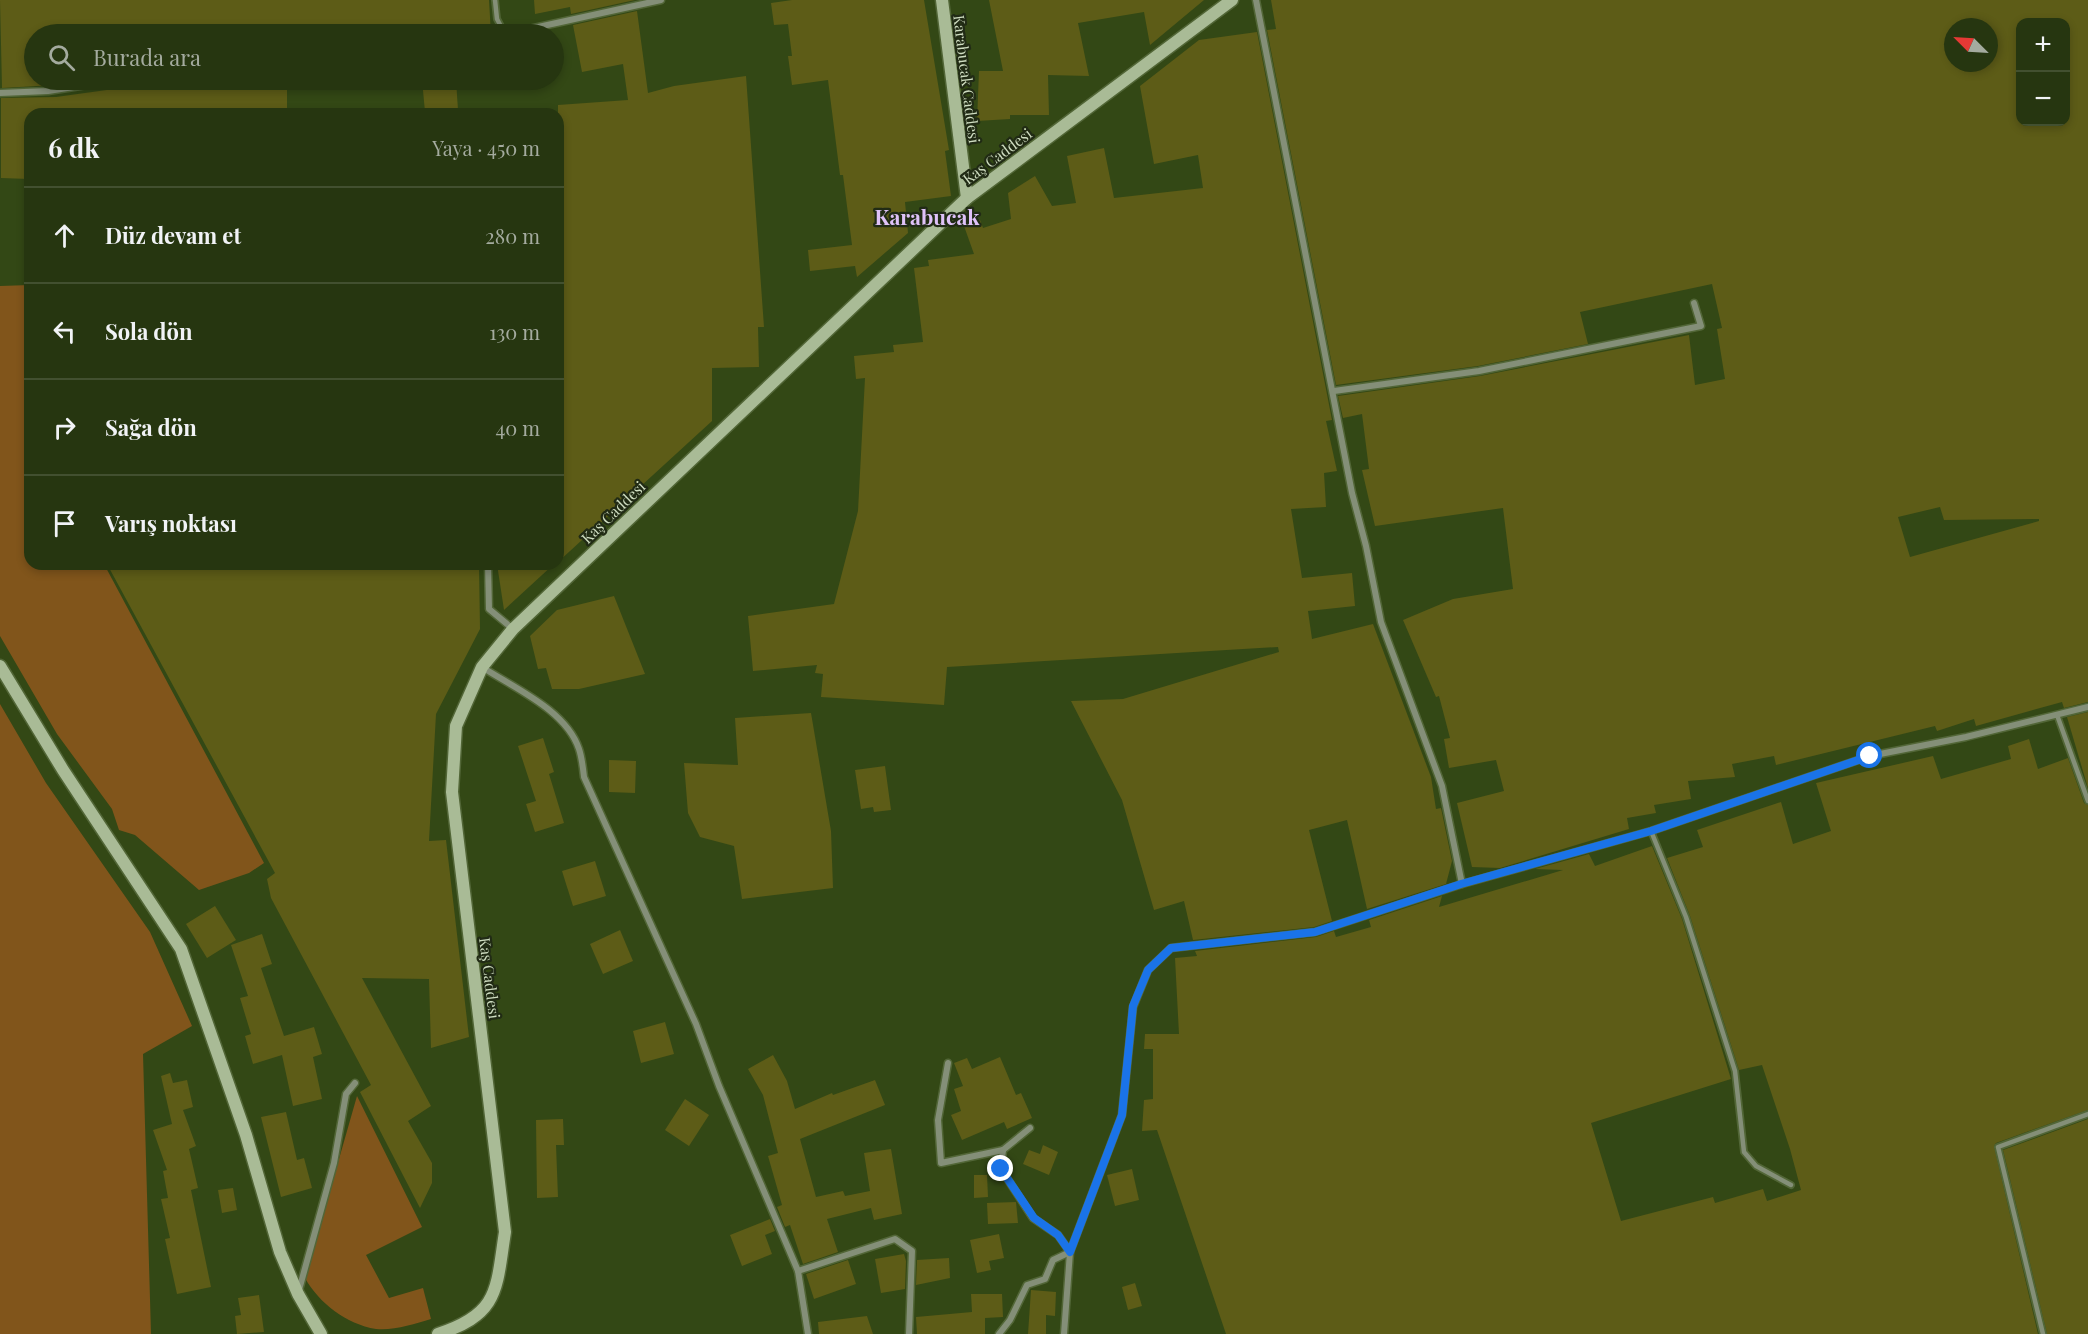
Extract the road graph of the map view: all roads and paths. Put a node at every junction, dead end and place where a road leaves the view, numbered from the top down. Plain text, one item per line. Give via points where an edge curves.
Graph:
1 (495, 0) edge
2 (661, 0) edge
3 (942, 0) edge
4 (1232, 0) edge
5 (1256, 0) edge
6 (500, 24) edge
7 (551, 24) edge
8 (54, 90) edge
9 (0, 93) edge
10 (967, 198) junction
11 (1694, 303) dead end
12 (1334, 391) junction
13 (488, 570) edge
14 (513, 629) junction
15 (0, 666) edge
16 (482, 667) junction
17 (2088, 707) edge
18 (2057, 715) junction
19 (2088, 801) edge
20 (1651, 831) junction
21 (1461, 884) junction
22 (948, 1063) dead end
23 (355, 1083) dead end
24 (2088, 1114) edge
25 (1030, 1128) dead end
26 (1003, 1150) junction
27 (1791, 1185) dead end
28 (1070, 1252) junction
29 (798, 1271) junction
30 (298, 1294) junction
31 (316, 1331) edge
32 (438, 1334) edge
33 (808, 1334) edge
34 (909, 1334) edge
35 (999, 1334) edge
36 (1064, 1334) edge
37 (2043, 1334) edge

1 - 6 lane
2 - 7 street
3 - 10 street, Karabucak Caddesi
4 - 10 street, Kaş Caddesi
5 - 12 street
8 - 9 street
10 - 14 street, Kaş Caddesi
11 - 12 street via 1701,326 1479,371
12 - 21 street via 1381,622 1442,786
13 - 14 street via 489,609
14 - 16 street, Kaş Caddesi
15 - 30 street via 181,949 246,1135 280,1252
16 - 29 street via 546,708 568,729 579,749 584,777 696,1024
16 - 32 street, Kaş Caddesi via 456,726 452,792 506,1232 498,1281 488,1307 460,1327
17 - 18 street
18 - 19 lane
18 - 20 street via 1870,756
20 - 21 street
20 - 27 lane via 1686,917 1735,1071 1744,1152 1756,1166
21 - 28 street via 1315,932 1171,948 1163,955 1148,970 1133,1006 1122,1115
22 - 26 street via 938,1120 941,1163
23 - 30 street via 346,1094 334,1163
24 - 37 lane via 1998,1147
25 - 26 street
26 - 28 street via 1001,1169 1034,1218 1058,1235
28 - 35 street via 1053,1260 1045,1279 1027,1285
28 - 36 street
29 - 33 street
29 - 34 street via 895,1239 912,1251
30 - 31 street

